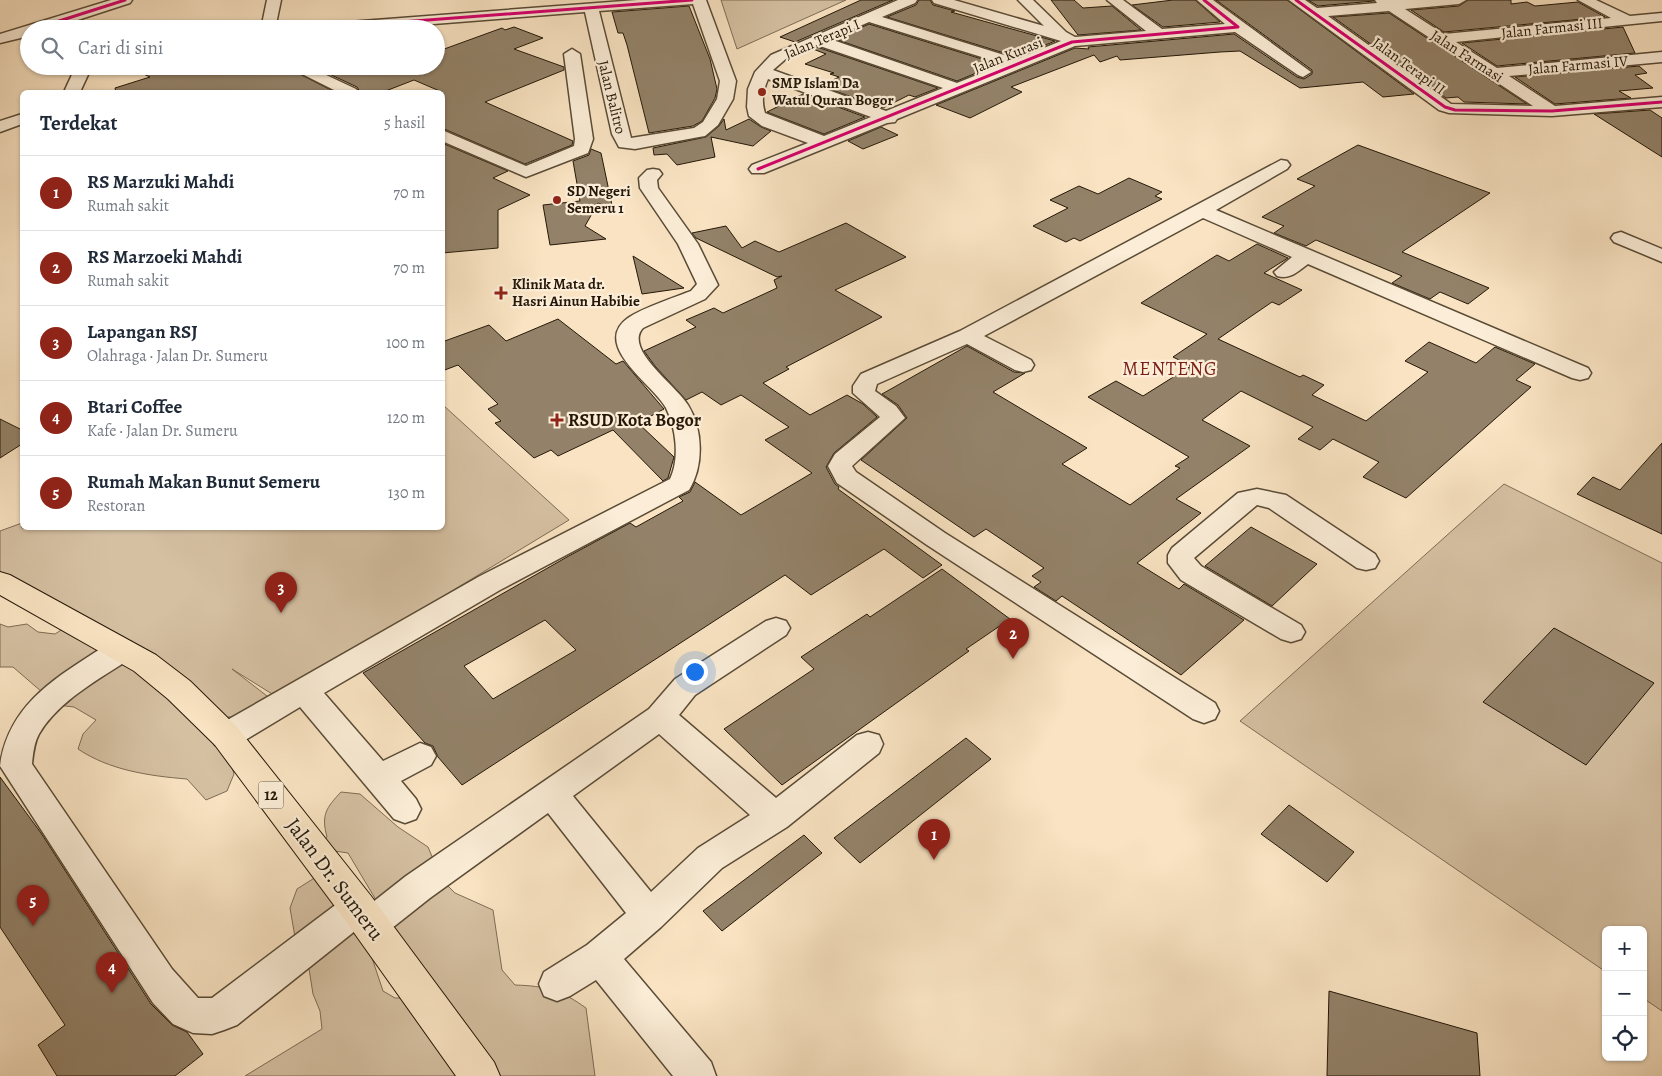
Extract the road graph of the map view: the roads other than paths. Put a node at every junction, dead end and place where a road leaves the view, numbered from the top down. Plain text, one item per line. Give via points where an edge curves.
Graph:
1 (125, 0) edge
2 (274, 0) edge
3 (692, 0) edge
4 (699, 0) edge
5 (910, 0) edge
6 (939, 0) edge
7 (1030, 0) edge
8 (1114, 0) edge
9 (1204, 0) edge
10 (1296, 0) edge
11 (1459, 0) edge
12 (1585, 0) edge
13 (1014, 2) edge
14 (1386, 3) edge
15 (591, 8) junction
16 (984, 13) junction
17 (1314, 13) junction
18 (1662, 17) edge
19 (870, 18) junction
20 (62, 20) edge
21 (270, 20) edge
22 (430, 20) edge
23 (1627, 20) junction
24 (1238, 27) junction
25 (20, 33) edge
26 (1159, 34) junction
27 (0, 39) edge
28 (1068, 39) junction
29 (1441, 39) junction
30 (817, 40) junction
31 (572, 54) dead end
32 (1662, 56) edge
33 (1020, 64) junction
34 (763, 72) junction
35 (1303, 72) dead end
36 (1493, 73) junction
37 (80, 75) edge
38 (313, 75) edge
39 (957, 88) junction
40 (73, 90) edge
41 (346, 90) edge
42 (1662, 102) edge
43 (1552, 111) junction
44 (889, 118) junction
45 (20, 119) edge
46 (2, 125) edge
47 (445, 136) edge
48 (824, 142) junction
49 (1281, 165) dead end
50 (758, 169) dead end
51 (653, 174) dead end
52 (1202, 210) junction
53 (1621, 238) dead end
54 (1307, 255) junction
55 (1662, 256) edge
56 (1284, 272) dead end
57 (968, 336) junction
58 (1023, 365) dead end
59 (1580, 373) dead end
60 (1366, 561) dead end
61 (0, 582) edge
62 (776, 628) dead end
63 (1291, 632) dead end
64 (121, 650) junction
65 (306, 692) junction
66 (1204, 710) dead end
67 (660, 717) junction
68 (226, 736) junction
69 (868, 744) dead end
70 (420, 756) dead end
71 (378, 778) junction
72 (552, 794) junction
73 (405, 809) dead end
74 (775, 818) junction
75 (364, 916) junction
76 (649, 916) junction
77 (600, 957) junction
78 (557, 984) dead end
79 (480, 1076) edge
80 (697, 1076) edge

1 - 20 street
2 - 21 street
3 - 15 street
4 - 15 street, Jalan Balitro via 728,81 725,100 710,125 699,132 635,144 625,143 620,134
5 - 19 street, Jalan Terapi I
6 - 16 street
7 - 13 street
8 - 26 street
9 - 24 street
10 - 17 street, Jalan Terapi II
11 - 14 street
12 - 23 street
13 - 16 street
13 - 28 street
14 - 17 street
14 - 29 street, Jalan Farmasi
15 - 22 street
16 - 28 street
17 - 43 street, Jalan Terapi II via 1445,107 1455,110
18 - 23 street, Jalan Farmasi III
19 - 30 street, Jalan Terapi I
19 - 33 street
23 - 29 street, Jalan Farmasi III
24 - 26 street, Jalan Kurasi
24 - 35 street
25 - 27 street
26 - 28 street, Jalan Kurasi
28 - 33 street, Jalan Kurasi
29 - 36 street, Jalan Farmasi
30 - 34 street, Jalan Terapi I via 776,58
30 - 39 street
31 - 47 street via 584,139 582,150 526,172
32 - 36 street, Jalan Farmasi IV
33 - 39 street, Jalan Kurasi
34 - 44 street
34 - 48 street via 754,105 757,116
36 - 43 street, Jalan Farmasi
37 - 40 street
38 - 41 street
39 - 44 street, Jalan Kurasi
42 - 43 street, Jalan Terapi II
44 - 48 street, Jalan Kurasi
45 - 46 street
48 - 50 street, Jalan Kurasi
49 - 52 lane
51 - 65 street via 648,178 648,188 688,244 708,285 698,295 634,323 626,334 630,350 648,376 676,405 685,432 686,468 682,482 490,583
52 - 54 lane
52 - 57 lane
53 - 55 street
54 - 56 street
54 - 59 lane
57 - 58 street
57 - 66 lane via 866,382 867,397 893,418 844,459 841,471 936,539
60 - 63 street via 1277,501 1257,496 1247,499 1181,555 1181,563 1191,573
61 - 64 main road, Jalan Dr. Sumeru / 12
62 - 67 street via 685,687
64 - 68 main road, Jalan Dr. Sumeru / 12 via 162,676
64 - 75 street via 68,687 31,719 17,747 16,766 178,1005 197,1018 224,1012
65 - 68 street
65 - 71 street
67 - 72 street
67 - 74 street
68 - 75 main road, Jalan Dr. Sumeru / 12
69 - 74 street
70 - 71 street
71 - 73 street
72 - 75 street via 418,887
72 - 76 street
74 - 76 street via 710,858
75 - 79 main road, Jalan Dr. Sumeru / 12
76 - 77 street
77 - 78 street
77 - 80 street

